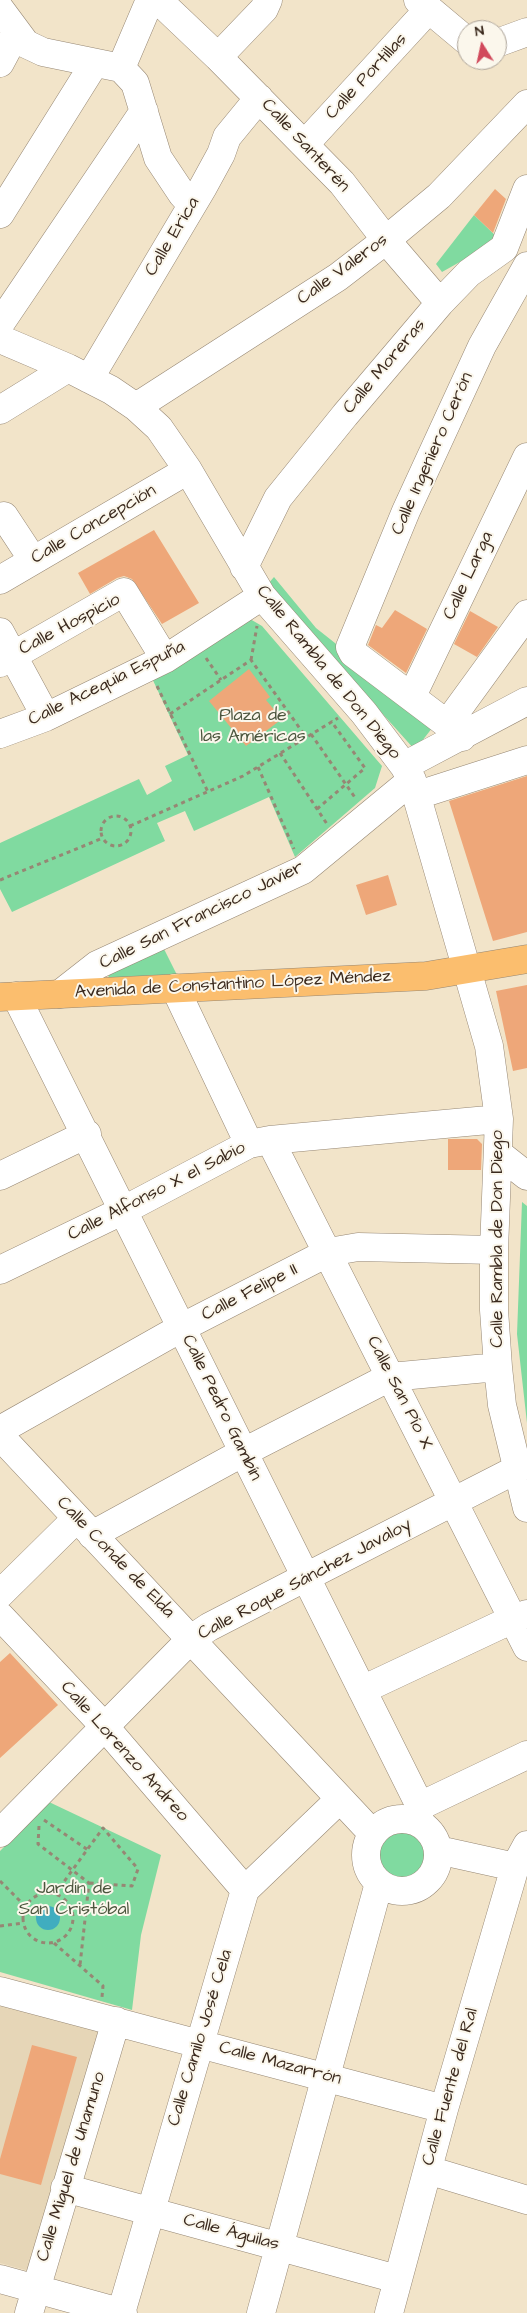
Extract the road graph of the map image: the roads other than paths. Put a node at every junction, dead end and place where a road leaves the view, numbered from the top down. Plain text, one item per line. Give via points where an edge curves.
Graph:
1 (150, 0) edge
2 (158, 0) edge
3 (268, 0) edge
4 (423, 5) edge
5 (0, 9) edge
6 (527, 32) edge
7 (16, 33) junction
8 (457, 33) edge
9 (507, 39) edge
10 (218, 57) junction
11 (0, 63) edge
12 (94, 64) junction
13 (120, 68) junction
14 (259, 98) junction
15 (527, 104) edge
16 (144, 111) junction
17 (306, 144) junction
18 (527, 189) edge
19 (192, 205) junction
20 (0, 214) edge
21 (386, 240) junction
22 (515, 253) edge
23 (527, 266) edge
24 (440, 303) junction
25 (0, 324) edge
26 (0, 339) edge
27 (79, 374) junction
28 (136, 407) junction
29 (0, 410) edge
30 (527, 457) edge
31 (188, 470) junction
32 (278, 498) junction
33 (0, 519) edge
34 (224, 532) junction
35 (33, 560) junction
36 (244, 567) junction
37 (0, 580) edge
38 (262, 596) junction
39 (527, 614) edge
40 (350, 647) junction
41 (4, 650) edge
42 (157, 664) junction
43 (325, 669) junction
44 (412, 696) junction
45 (527, 702) edge
46 (46, 717) junction
47 (454, 730) junction
48 (0, 734) edge
49 (437, 751) junction
50 (527, 760) edge
51 (411, 780) junction
52 (453, 784) junction
53 (527, 959) edge
54 (466, 971) junction
55 (175, 988) junction
56 (60, 994) junction
57 (8, 996) edge
58 (499, 1119) junction
59 (87, 1134) junction
60 (260, 1142) junction
61 (499, 1154) junction
62 (0, 1176) edge
63 (527, 1176) edge
64 (124, 1210) junction
65 (494, 1250) junction
66 (329, 1252) junction
67 (0, 1270) edge
68 (181, 1328) junction
69 (498, 1367) junction
70 (390, 1376) junction
71 (0, 1430) edge
72 (0, 1436) edge
73 (242, 1453) junction
74 (522, 1466) edge
75 (453, 1502) junction
76 (527, 1508) edge
77 (84, 1527) junction
78 (306, 1577) junction
79 (0, 1594) edge
80 (0, 1616) edge
81 (520, 1617) edge
82 (191, 1639) junction
83 (527, 1647) edge
84 (362, 1690) junction
85 (105, 1727) junction
86 (527, 1755) edge
87 (340, 1799) junction
88 (419, 1814) junction
89 (0, 1833) edge
90 (373, 1834) junction
91 (438, 1850) junction
92 (522, 1857) edge
93 (379, 1883) junction
94 (246, 1890) junction
95 (0, 1991) edge
96 (108, 2019) junction
97 (199, 2043) junction
98 (326, 2076) junction
99 (444, 2109) junction
100 (428, 2170) junction
101 (65, 2188) junction
102 (527, 2200) edge
103 (149, 2210) junction
104 (279, 2246) junction
105 (0, 2279) edge
106 (397, 2279) junction
107 (32, 2301) edge
108 (122, 2313) edge
109 (261, 2313) edge
110 (389, 2313) edge

1 - 13 street
2 - 10 street, Calle Santerén
3 - 10 street via 264,9
4 - 8 street
4 - 17 street, Calle Portillas
5 - 7 street
6 - 9 street
7 - 11 street
7 - 12 street via 26,44 43,52
10 - 14 street, Calle Santerén
12 - 13 street
12 - 20 street
13 - 16 street via 134,83
14 - 17 street, Calle Santerén
14 - 19 street, Calle Erica via 227,137
15 - 21 street, Calle Valeros via 439,196
16 - 19 street via 158,158
16 - 25 street
17 - 21 street, Calle Santerén via 342,183
18 - 22 street
19 - 27 street, Calle Erica
21 - 24 street, Calle Santerén
21 - 28 street, Calle Valeros via 338,277
22 - 24 street, Calle Moreras via 469,273
23 - 40 street, Calle Ingeniero Cerón via 482,346 406,511
24 - 32 street, Calle Moreras
26 - 27 street, Calle Rambla de Don Diego
27 - 28 street, Calle Rambla de Don Diego
27 - 29 street
28 - 31 street, Calle Rambla de Don Diego via 159,428
30 - 44 street, Calle Larga
31 - 34 street, Calle Rambla de Don Diego
31 - 35 street, Calle Concepción
32 - 34 street, Calle Moreras
32 - 36 street, Calle Moreras
33 - 35 street via 4,516
34 - 36 street, Calle Rambla de Don Diego
35 - 37 street, Calle Concepción
36 - 38 street, Calle Rambla de Don Diego
38 - 42 street, Calle Acequia Espuña
38 - 43 street, Calle Rambla de Don Diego
39 - 47 street
40 - 43 street
40 - 44 street, Calle Rambla de Don Diego via 353,653
41 - 42 street, Calle Hospicio via 124,592
41 - 46 street
42 - 46 street, Calle Acequia Espuña
43 - 51 street, Calle Rambla de Don Diego via 358,705
44 - 47 street, Calle Rambla de Don Diego
45 - 47 street
46 - 48 street, Calle Acequia Espuña
47 - 49 street
49 - 51 street
49 - 52 street
50 - 52 street
51 - 52 street
51 - 54 street, Calle Rambla de Don Diego
51 - 56 street, Calle San Francisco Javier via 303,870 97,965
53 - 54 main road, Avenida de Constantino López Méndez
54 - 55 main road, Avenida de Constantino López Méndez via 426,976
54 - 58 street, Calle Rambla de Don Diego via 489,1046
55 - 56 main road, Avenida de Constantino López Méndez
55 - 60 street, Calle San Pío X
56 - 57 main road, Avenida de Constantino López Méndez
57 - 59 street, Calle Pedro Gambín
58 - 60 street, Calle Alfonso X el Sabio
58 - 61 street, Calle Rambla de Don Diego
59 - 62 street
59 - 64 street, Calle Pedro Gambín
60 - 64 street, Calle Alfonso X el Sabio
60 - 66 street, Calle San Pío X
61 - 63 street
61 - 65 street, Calle Rambla de Don Diego
64 - 67 street, Calle Alfonso X el Sabio
64 - 68 street, Calle Pedro Gambín
65 - 66 street, Calle Felipe II via 358,1247
65 - 69 street, Calle Rambla de Don Diego
66 - 68 street, Calle Felipe II
66 - 70 street, Calle San Pío X
68 - 71 street, Calle Felipe II
68 - 73 street, Calle Pedro Gambín
69 - 70 street
69 - 74 street, Calle Rambla de Don Diego via 502,1405
70 - 73 street
70 - 75 street, Calle San Pío X
72 - 77 street, Calle Conde de Elda
73 - 77 street
73 - 78 street, Calle Pedro Gambín
74 - 75 street, Calle Roque Sánchez Javaloy
74 - 76 street, Calle Rambla de Don Diego
75 - 78 street, Calle Roque Sánchez Javaloy
75 - 81 street, Calle San Pío X
77 - 79 street
77 - 82 street, Calle Conde de Elda
78 - 82 street, Calle Roque Sánchez Javaloy
78 - 84 street, Calle Pedro Gambín
80 - 85 street, Calle Lorenzo Andreo
81 - 83 street, Calle San Pío X
81 - 84 street
82 - 85 street, Calle Roque Sánchez Javaloy
82 - 87 street, Calle Conde de Elda
84 - 88 street, Calle Pedro Gambín
85 - 89 street, Calle Roque Sánchez Javaloy
85 - 94 street, Calle Lorenzo Andreo
86 - 88 street
87 - 90 street, Calle Conde de Elda
87 - 94 street, Calle Camilo José Cela
88 - 90 street via 388,1821
88 - 91 street via 432,1833
90 - 93 street via 368,1842 366,1860
91 - 92 street
91 - 93 street via 435,1871 420,1887 399,1891
92 - 99 street, Calle Fuente del Ral
93 - 98 street
94 - 97 street, Calle Camilo José Cela
95 - 96 street, Calle Mazarrón
96 - 97 street, Calle Mazarrón
96 - 101 street, Calle Miguel de Unamuno
97 - 98 street, Calle Mazarrón
97 - 103 street, Calle Camilo José Cela
98 - 99 street, Calle Mazarrón
98 - 104 street
99 - 100 street, Calle Fuente del Ral
100 - 102 street
100 - 106 street, Calle Fuente del Ral
101 - 103 street, Calle Águilas
101 - 107 street, Calle Miguel de Unamuno
103 - 104 street, Calle Águilas
103 - 108 street, Calle Camilo José Cela
104 - 106 street, Calle Águilas
104 - 109 street
105 - 107 street
106 - 110 street, Calle Fuente del Ral
107 - 108 street

